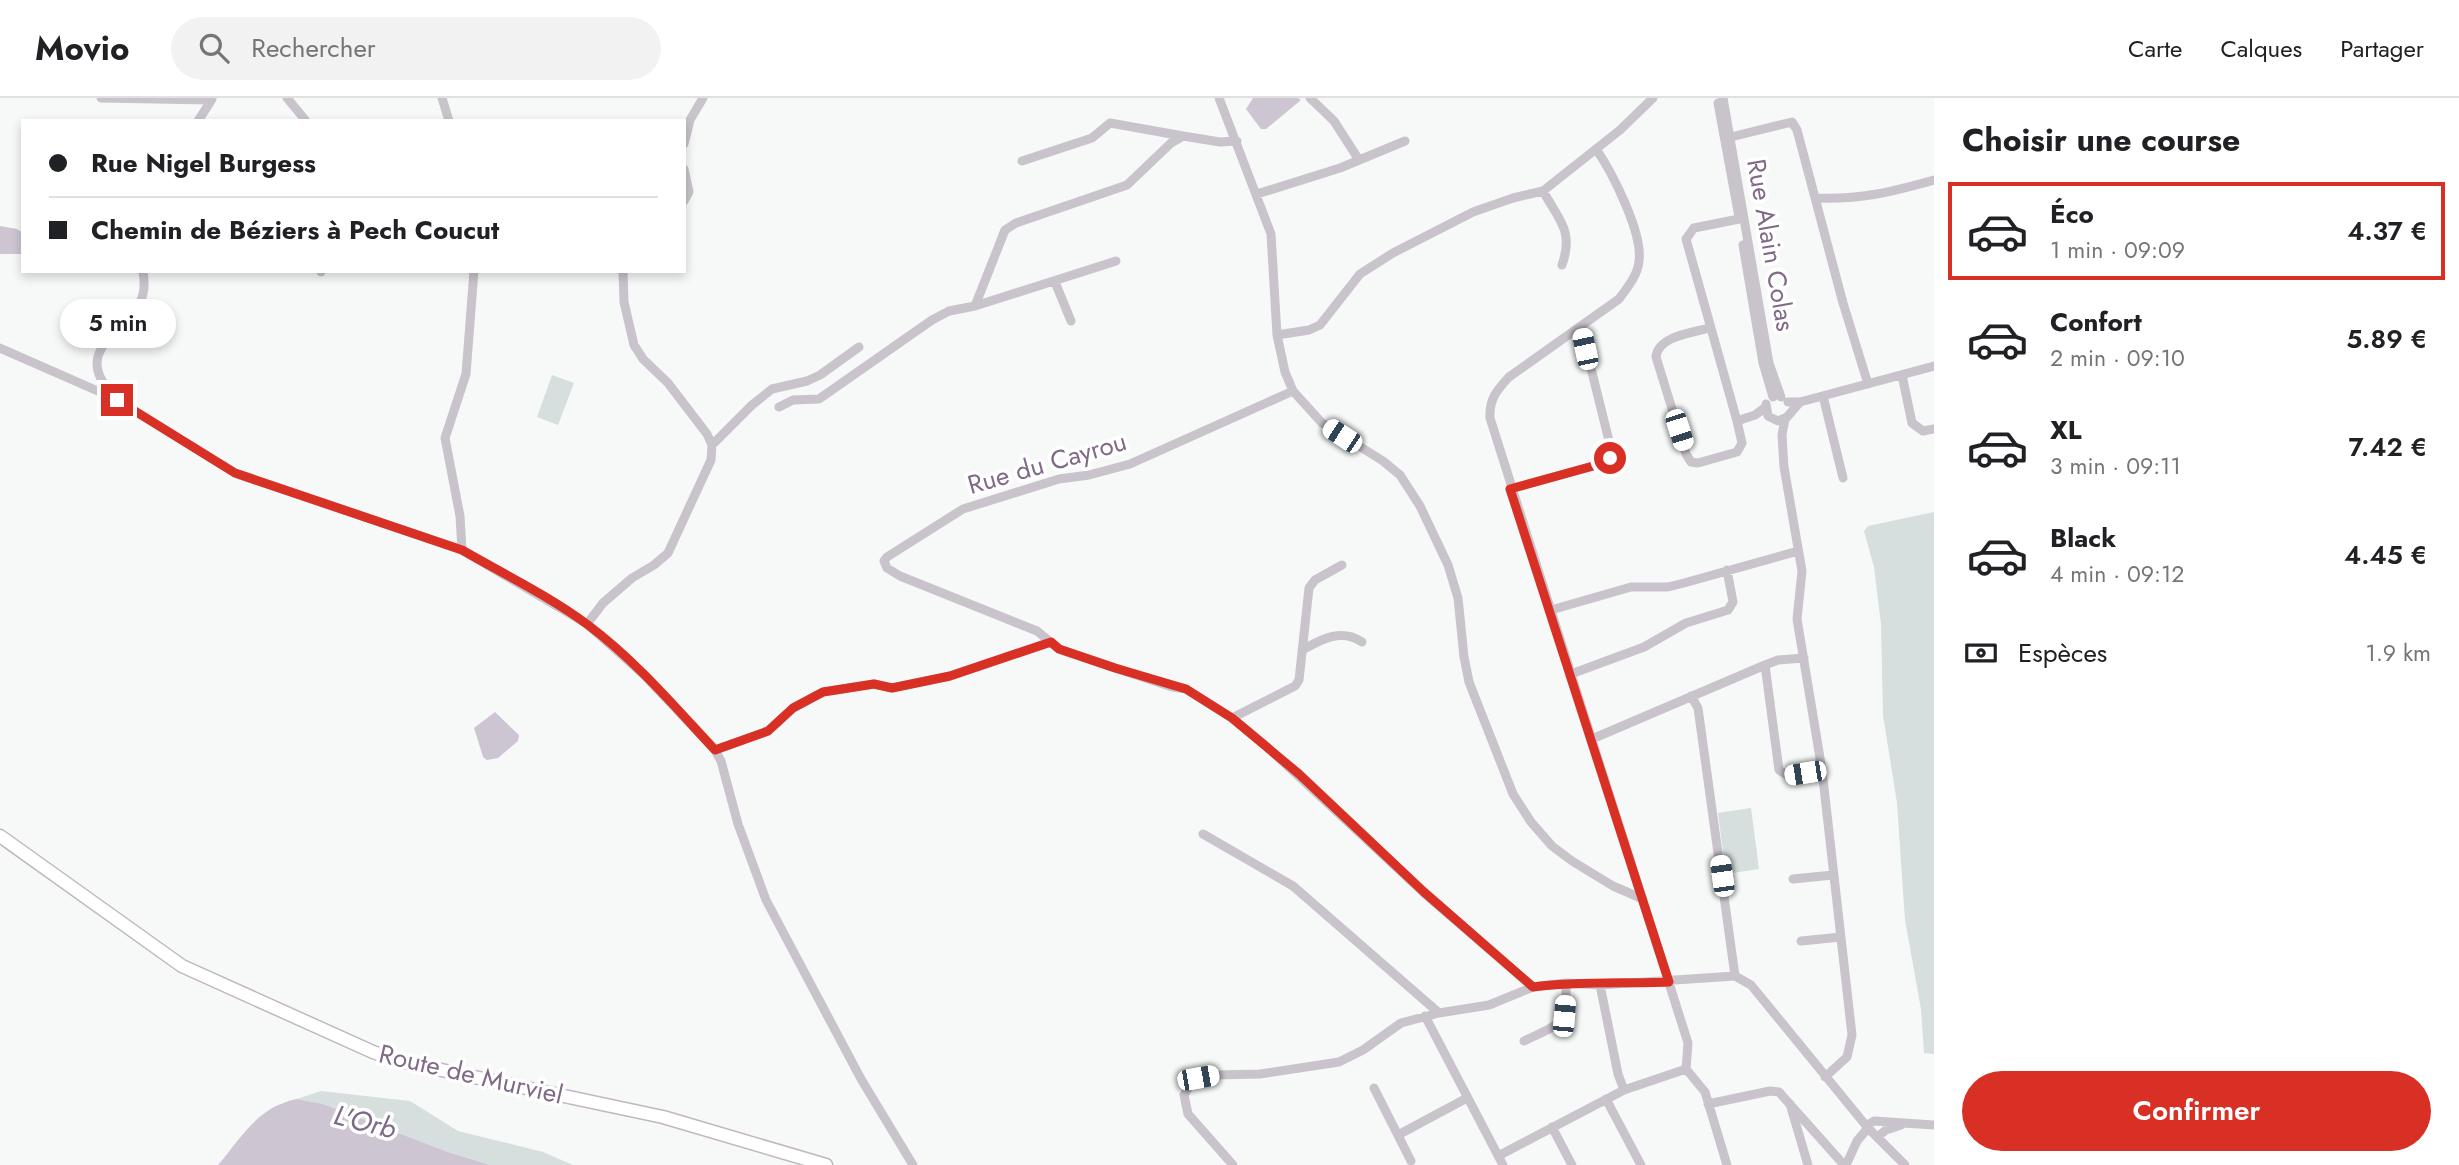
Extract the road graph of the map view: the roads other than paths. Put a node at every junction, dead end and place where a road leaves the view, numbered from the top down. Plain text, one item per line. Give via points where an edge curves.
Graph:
1 (101, 98) edge
2 (287, 98) edge
3 (442, 98) edge
4 (703, 98) edge
5 (1219, 98) edge
6 (1310, 98) edge
7 (1653, 98) edge
8 (1717, 98) edge
9 (1723, 98) edge
10 (212, 99) edge
11 (199, 119) edge
12 (304, 119) edge
13 (449, 119) edge
14 (686, 136) edge
15 (1183, 136) junction
16 (1731, 136) junction
17 (1237, 141) junction
18 (1405, 141) dead end
19 (1596, 149) junction
20 (1359, 160) junction
21 (1022, 161) dead end
22 (686, 178) edge
23 (1934, 180) edge
24 (1543, 191) junction
25 (1257, 194) junction
26 (686, 197) edge
27 (1815, 198) junction
28 (1739, 219) junction
29 (1116, 261) dead end
30 (1562, 265) dead end
31 (143, 273) edge
32 (474, 273) edge
33 (623, 273) edge
34 (1055, 282) junction
35 (975, 306) junction
36 (1070, 321) dead end
37 (1581, 328) junction
38 (1709, 328) junction
39 (1277, 335) junction
40 (859, 347) dead end
41 (0, 348) edge
42 (1934, 366) edge
43 (1902, 375) junction
44 (1868, 384) junction
45 (1293, 391) junction
46 (1823, 396) junction
47 (116, 399) junction
48 (779, 407) dead end
49 (1778, 408) junction
50 (1737, 421) junction
51 (1934, 429) edge
52 (712, 445) junction
53 (1843, 478) dead end
54 (1510, 489) junction
55 (462, 550) junction
56 (1798, 551) junction
57 (1342, 565) dead end
58 (1727, 570) junction
59 (1551, 610) junction
60 (587, 624) junction
61 (1051, 642) junction
62 (1362, 642) dead end
63 (1304, 649) junction
64 (1804, 658) junction
65 (1765, 665) junction
66 (1571, 674) junction
67 (1691, 696) junction
68 (1232, 718) junction
69 (1592, 739) junction
70 (715, 750) junction
71 (1822, 770) junction
72 (1203, 834) dead end
73 (0, 836) edge
74 (1634, 869) junction
75 (1833, 875) junction
76 (1793, 878) dead end
77 (1616, 888) junction
78 (1643, 900) junction
79 (1840, 937) junction
80 (1801, 941) dead end
81 (1735, 976) junction
82 (1669, 982) junction
83 (1566, 983) junction
84 (1600, 985) junction
85 (1533, 987) junction
86 (1439, 1013) junction
87 (1424, 1016) junction
88 (1524, 1041) dead end
89 (1686, 1069) junction
90 (1825, 1077) junction
91 (1374, 1088) dead end
92 (1624, 1090) junction
93 (1467, 1098) junction
94 (1606, 1099) junction
95 (1790, 1102) junction
96 (1708, 1104) junction
97 (1906, 1124) junction
98 (1934, 1125) edge
99 (1552, 1127) junction
100 (1867, 1127) junction
101 (1398, 1135) junction
102 (1877, 1137) junction
103 (1412, 1161) dead end
104 (1500, 1161) edge
105 (826, 1165) edge
106 (913, 1165) edge
107 (1233, 1165) edge
108 (1572, 1165) edge
109 (1641, 1165) edge
110 (1727, 1165) edge
111 (1808, 1165) edge
112 (1845, 1165) edge
113 (1905, 1165) edge

1 - 10 street
2 - 12 street
3 - 13 street
4 - 14 street
5 - 17 street
6 - 20 street via 1334,121
7 - 19 street
8 - 28 street, Rue Alain Colas
9 - 16 street, Rue Alain Colas
10 - 11 street
15 - 17 street
15 - 21 street via 1110,123 1092,138
15 - 35 street via 1127,185 1005,230
16 - 27 street via 1792,122
16 - 49 street, Rue Alain Colas
17 - 25 street
18 - 20 street
19 - 24 street
19 - 37 street via 1616,182 1638,241 1640,261 1619,299
20 - 25 street
22 - 26 street
23 - 27 street via 1877,196
24 - 30 street via 1568,236
24 - 39 street via 1473,212 1393,253 1360,274 1320,325
25 - 39 street via 1271,234
27 - 44 street
28 - 38 street via 1694,228 1686,239
28 - 49 street, Rue Alain Colas via 1763,363
29 - 34 street
31 - 47 street via 143,294 137,306 100,349 99,375
32 - 55 street via 466,374 445,439
33 - 52 street via 634,345
34 - 35 street
34 - 36 street
35 - 48 street via 932,320 818,399 793,400
37 - 54 street via 1509,377 1492,398 1490,418
37 - 54 street via 1610,458
38 - 50 street
38 - 50 street via 1662,343 1657,349 1691,462 1737,452 1742,443
39 - 45 street
40 - 52 street via 813,378 772,389
41 - 47 street
42 - 43 street
43 - 44 street
43 - 51 street via 1912,423 1923,431
44 - 46 street
45 - 61 street, Rue du Cayrou via 1130,464 1059,479 963,509 884,561 900,576 1037,631
45 - 77 street via 1322,423 1400,475 1448,565 1458,598 1469,682 1513,794 1552,846
46 - 49 street
46 - 53 street
47 - 55 street via 235,473
49 - 50 street
49 - 56 street
52 - 60 street via 711,460 668,553 603,603
54 - 59 street
55 - 60 street
56 - 58 street
56 - 64 street via 1802,571 1797,619
57 - 63 street via 1315,579 1309,588
58 - 59 street via 1668,587 1631,587
58 - 66 street via 1733,602 1728,610 1686,623 1651,643
59 - 66 street
60 - 70 street via 645,676
61 - 68 street, Rue du Cayrou via 1059,649 1186,689
61 - 70 street via 950,676 892,688 874,684 823,692 793,708 768,731
62 - 63 street via 1331,635
63 - 68 street via 1295,686
64 - 65 street
64 - 71 street
65 - 67 street
65 - 71 street via 1779,770 1787,775
66 - 69 street
67 - 69 street
67 - 81 street via 1698,708
68 - 85 street, Rue du Cayrou
69 - 74 street
70 - 106 street via 766,900 861,1079
71 - 75 street
72 - 86 street via 1293,886
73 - 105 main road, Route de Murviel via 182,966 373,1052 663,1117
74 - 77 street via 1630,880
74 - 78 street
75 - 76 street
75 - 79 street
77 - 78 street
78 - 82 street
79 - 80 street
79 - 90 street via 1852,1042 1842,1064
81 - 82 street
81 - 90 street via 1751,985
82 - 84 street
82 - 89 street via 1688,1043
83 - 84 street
83 - 85 street
83 - 88 street via 1564,1016 1556,1026
84 - 92 street
85 - 86 street via 1489,1005
86 - 87 street
87 - 93 street
87 - 107 street via 1401,1023 1339,1062 1190,1082 1184,1095 1188,1114
89 - 92 street
89 - 96 street via 1702,1087
90 - 100 street
91 - 101 street
92 - 94 street
93 - 101 street
93 - 104 street
94 - 99 street
94 - 109 street
95 - 96 street via 1770,1091
95 - 111 street
95 - 112 street
96 - 110 street
97 - 98 street
97 - 100 street via 1874,1121
97 - 102 street
99 - 104 street
99 - 108 street
100 - 102 street
100 - 112 street
101 - 103 street
102 - 113 street

